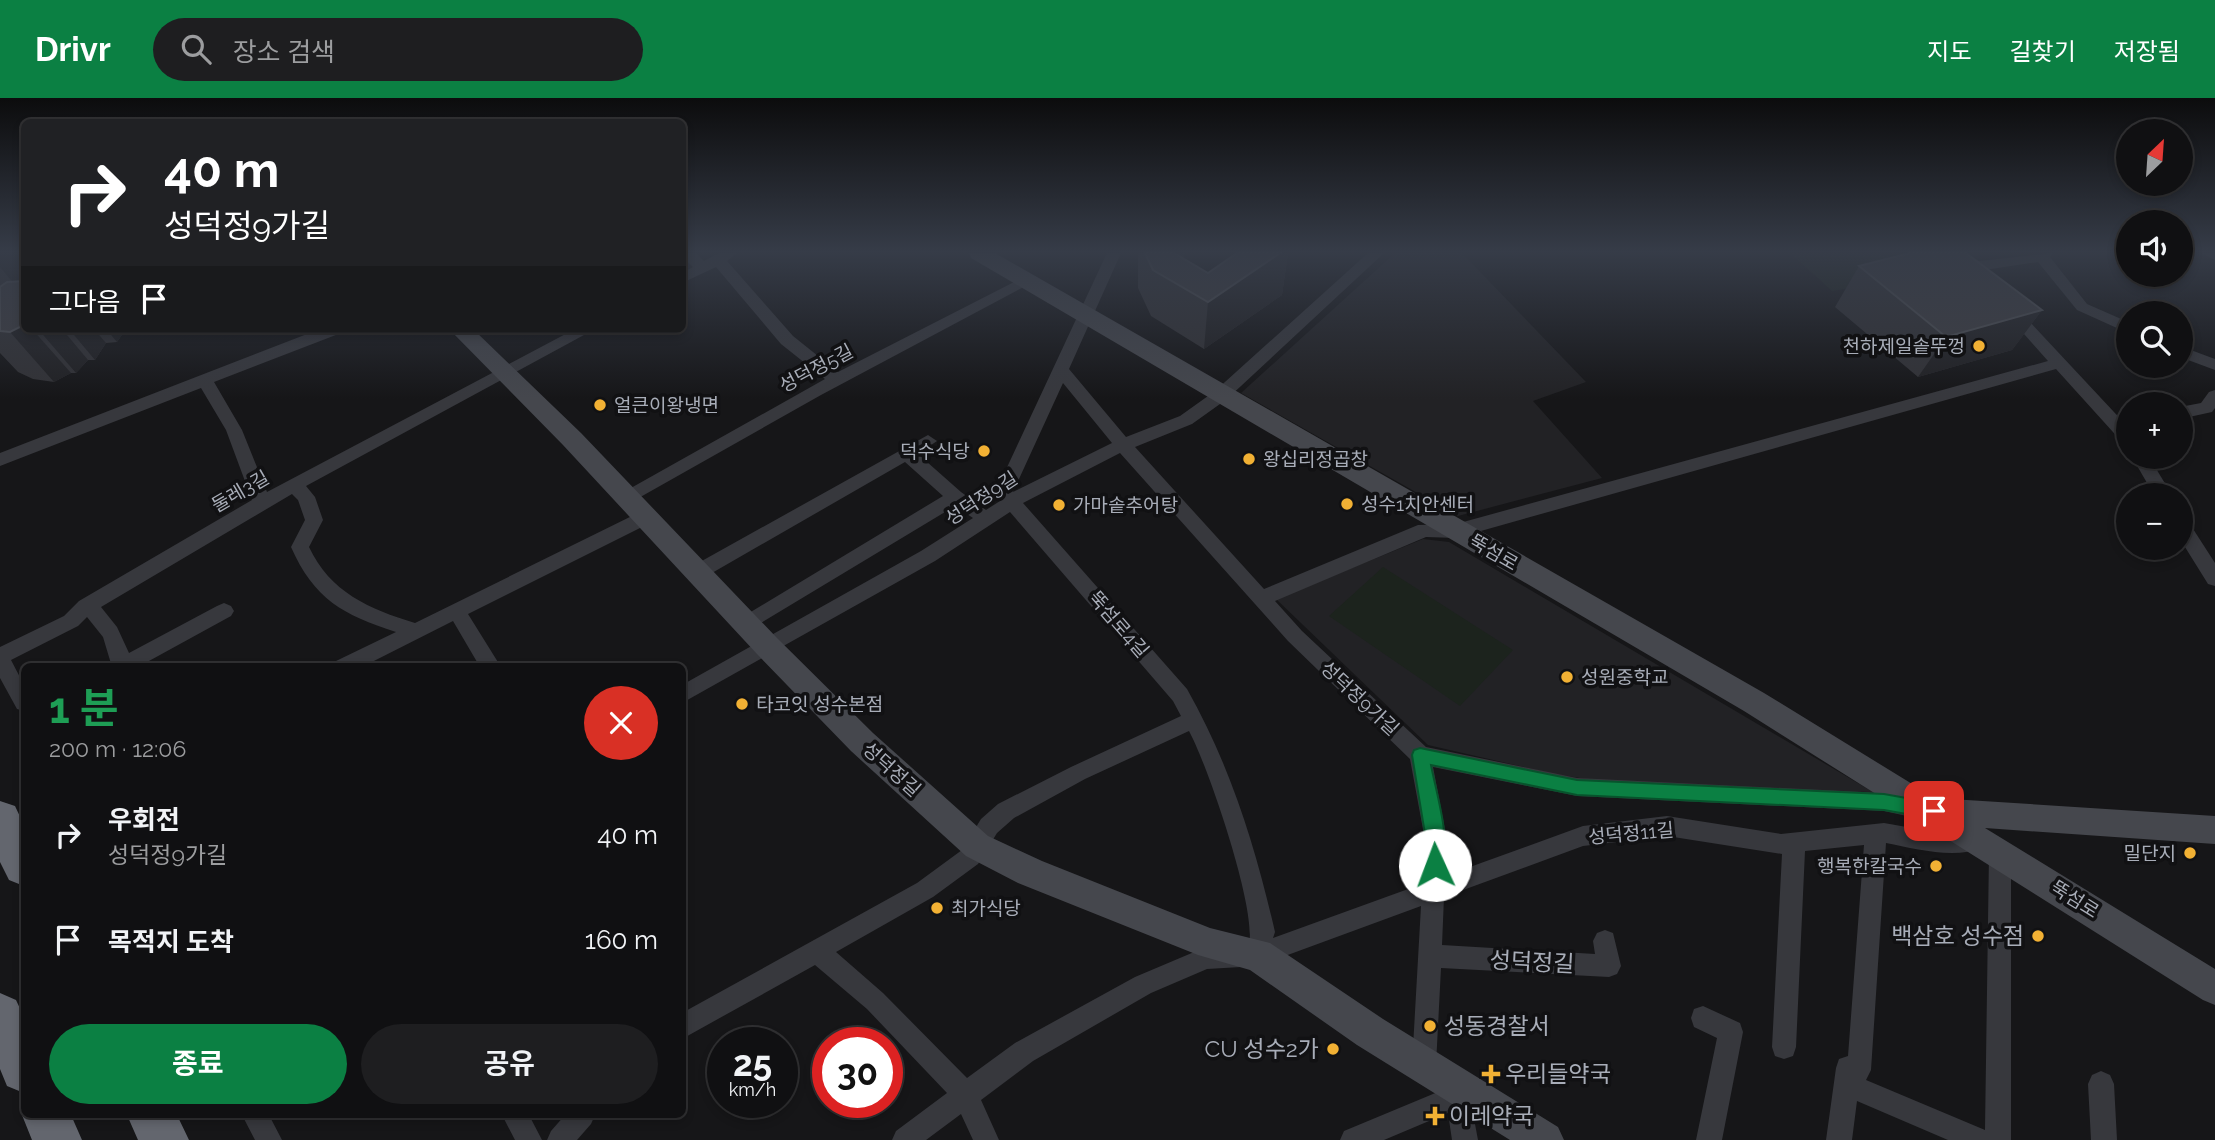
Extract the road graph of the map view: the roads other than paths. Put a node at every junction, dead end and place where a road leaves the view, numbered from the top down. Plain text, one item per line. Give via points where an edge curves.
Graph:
1 (753, 302) edge
2 (987, 302) edge
3 (1063, 302) edge
4 (1091, 302) edge
5 (1324, 302) edge
6 (2003, 302) edge
7 (2078, 302) edge
8 (1085, 314) junction
9 (2116, 323) edge
10 (325, 333) edge
11 (464, 333) edge
12 (579, 333) edge
13 (2193, 356) edge
14 (2059, 363) junction
15 (2215, 365) edge
16 (1060, 369) junction
17 (506, 371) junction
18 (204, 379) junction
19 (836, 380) junction
20 (1221, 395) junction
21 (2215, 396) edge
22 (2193, 410) edge
23 (2116, 416) edge
24 (928, 441) dead end
25 (1123, 445) junction
26 (906, 453) junction
27 (3, 455) edge
28 (294, 484) junction
29 (955, 497) junction
30 (262, 502) junction
31 (1013, 502) junction
32 (637, 507) junction
33 (987, 519) junction
34 (1456, 531) junction
35 (2193, 544) edge
36 (698, 572) junction
37 (2215, 579) edge
38 (1263, 598) junction
39 (86, 606) junction
40 (224, 611) dead end
41 (457, 612) junction
42 (417, 631) junction
43 (757, 635) junction
44 (0, 658) edge
45 (121, 663) edge
46 (128, 663) edge
47 (351, 663) edge
48 (489, 663) edge
49 (686, 692) edge
50 (21, 697) edge
51 (1195, 719) junction
52 (1420, 755) junction
53 (1934, 811) junction
54 (0, 819) edge
55 (2215, 830) edge
56 (1876, 834) junction
57 (1794, 842) junction
58 (977, 846) junction
59 (1991, 847) junction
60 (21, 860) edge
61 (1434, 890) junction
62 (1605, 941) dead end
63 (816, 950) junction
64 (1258, 955) junction
65 (1430, 956) junction
66 (2215, 988) edge
67 (0, 1016) edge
68 (1703, 1018) dead end
69 (686, 1025) edge
70 (1784, 1047) dead end
71 (21, 1062) edge
72 (1424, 1065) junction
73 (1846, 1084) junction
74 (2101, 1084) dead end
75 (1458, 1090) junction
76 (965, 1094) junction
77 (47, 1118) edge
78 (153, 1118) edge
79 (257, 1118) edge
80 (517, 1118) edge
81 (579, 1118) edge
82 (57, 1140) edge
83 (164, 1140) edge
84 (269, 1140) edge
85 (529, 1140) edge
86 (560, 1140) edge
87 (905, 1140) edge
88 (986, 1140) edge
89 (1353, 1140) edge
90 (1465, 1140) edge
91 (1545, 1140) edge
92 (1709, 1140) edge
93 (1839, 1140) edge
94 (1979, 1140) edge
95 (1998, 1140) edge
96 (2104, 1140) edge

1 - 19 street via 787,340
2 - 19 street, 성덕정5길
3 - 8 street, 뚝섬로
4 - 8 street
5 - 20 street
6 - 14 street
7 - 9 street
8 - 16 street
8 - 20 street, 뚝섬로
10 - 18 street
11 - 17 street, 성덕정길
12 - 17 street, 둘레3길
13 - 15 street
14 - 23 street
14 - 34 street
16 - 25 street, 성덕정9가길
16 - 31 street via 1004,494
17 - 28 street, 둘레3길
17 - 32 street, 성덕정길
18 - 27 street
18 - 30 street via 234,430
19 - 32 street, 성덕정5길
20 - 25 street, 성덕정9길 via 1186,420
20 - 34 street, 뚝섬로
21 - 22 street via 2206,408
24 - 26 street
25 - 31 street, 성덕정9길
25 - 38 street, 성덕정9가길
26 - 29 street
26 - 36 street
28 - 30 street, 둘레3길
28 - 42 street via 306,497 314,520 300,547 305,562 330,595 376,619
29 - 33 street
29 - 43 street
30 - 39 street, 둘레3길
31 - 33 street, 성덕정9길
31 - 51 street, 뚝섬로4길 via 1180,695
32 - 36 street, 성덕정길
32 - 41 street, 성덕정5길
33 - 43 street, 성덕정9길 via 928,556
34 - 38 street via 1424,530
34 - 53 street, 뚝섬로
35 - 37 street
36 - 43 street, 성덕정길
38 - 52 street, 성덕정9가길 via 1295,636
39 - 44 street, 둘레3길 via 71,621
39 - 45 street via 105,623
40 - 46 street
41 - 42 street, 성덕정5길
41 - 48 street
42 - 47 street, 성덕정5길
43 - 49 street
43 - 58 street, 성덕정길 via 862,742
44 - 50 street
51 - 58 street via 1006,811
51 - 64 street, 뚝섬로4길 via 1230,807 1253,886 1263,932
52 - 53 street via 1577,787 1884,802
52 - 61 street via 1436,840
53 - 55 street, 뚝섬로
53 - 59 street, 뚝섬로
54 - 60 highway
56 - 57 street, 성덕정11길
56 - 59 street, 성덕정11길
56 - 73 street via 1859,1070 1848,1068
57 - 61 street, 성덕정11길 via 1781,844 1667,826 1583,836
57 - 70 street
58 - 63 street via 955,870 925,890
58 - 64 street, 성덕정길 via 1210,944
59 - 66 street, 뚝섬로
59 - 95 street
61 - 64 street, 성덕정11길
61 - 65 street
62 - 65 street, 성덕정길 via 1609,966
63 - 69 street
63 - 76 street via 875,1001
64 - 72 street, 성덕정길
64 - 76 street, 성덕정11길 via 1206,958 1143,985 1057,1031
65 - 72 street
67 - 71 highway
68 - 92 street via 1731,1032
72 - 75 street, 성덕정길
73 - 93 street
73 - 94 street
74 - 96 street
75 - 89 street
75 - 90 street
75 - 91 street, 성덕정길
76 - 87 street, 성덕정11길
76 - 88 street
77 - 82 highway
78 - 83 highway
79 - 84 street
80 - 85 street
81 - 86 street

